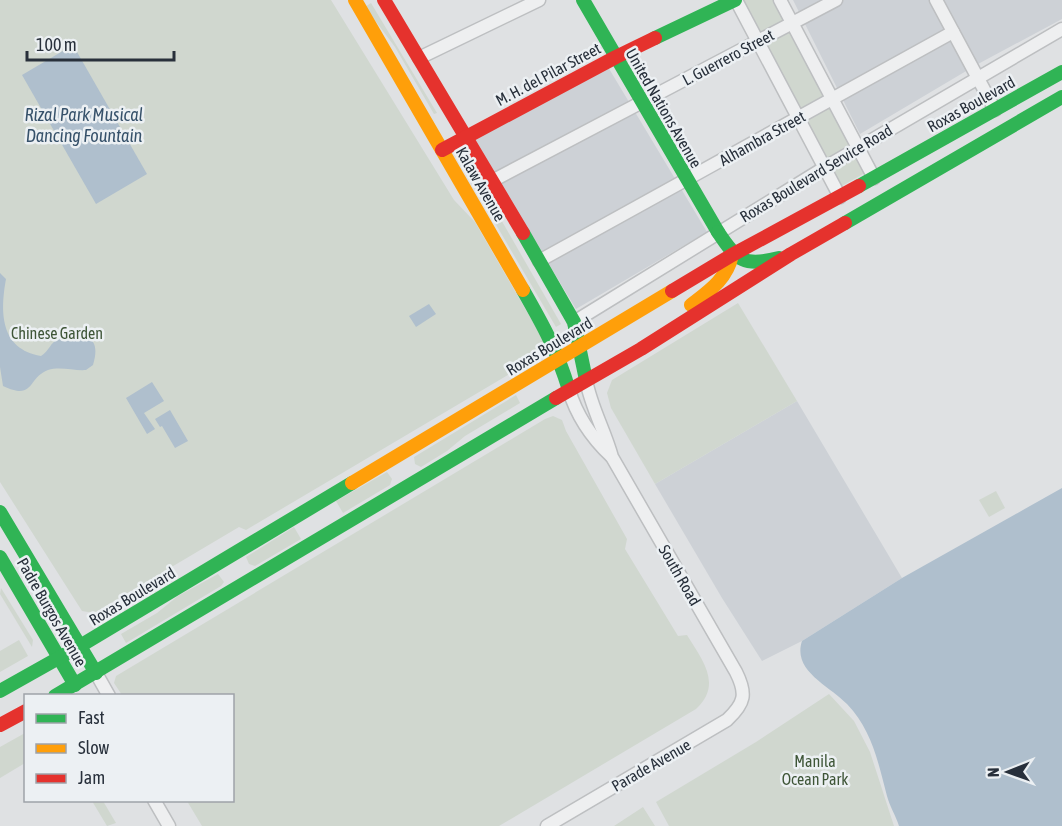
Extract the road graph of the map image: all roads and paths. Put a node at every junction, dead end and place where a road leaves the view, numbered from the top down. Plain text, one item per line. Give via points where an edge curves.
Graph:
1 (355, 0) edge
2 (384, 0) edge
3 (539, 0) edge
4 (584, 0) edge
5 (736, 0) edge
6 (780, 0) edge
7 (836, 0) edge
8 (936, 0) edge
9 (719, 3) edge
10 (792, 22) junction
11 (1062, 29) edge
12 (953, 32) junction
13 (758, 41) junction
14 (616, 57) junction
15 (419, 58) junction
16 (1062, 72) edge
17 (978, 78) junction
18 (1062, 97) edge
19 (833, 99) junction
20 (642, 102) junction
21 (995, 110) junction
22 (797, 117) junction
23 (466, 136) junction
24 (860, 148) junction
25 (442, 150) junction
26 (824, 168) junction
27 (874, 178) junction
28 (492, 180) junction
29 (687, 180) junction
30 (840, 197) junction
31 (718, 232) junction
32 (791, 254) junction
33 (732, 255) junction
34 (539, 261) junction
35 (574, 322) junction
36 (580, 346) junction
37 (641, 349) junction
38 (560, 359) junction
39 (586, 380) junction
40 (569, 390) junction
41 (612, 457) junction
42 (408, 468) junction
43 (0, 512) edge
44 (0, 557) edge
45 (30, 562) junction
46 (241, 568) junction
47 (11, 575) junction
48 (80, 646) junction
49 (59, 658) junction
50 (96, 673) junction
51 (78, 690) edge
52 (0, 691) edge
53 (63, 694) edge
54 (108, 694) edge
55 (744, 694) joint
56 (24, 712) edge
57 (0, 725) edge
58 (155, 802) edge
59 (169, 826) edge
60 (547, 826) edge

1 - 25 main road, Kalaw Avenue
2 - 15 main road, Kalaw Avenue
3 - 15 street
4 - 14 main road, United Nations Avenue
5 - 9 main road, M. H. del Pilar Street
5 - 13 street
6 - 10 street
7 - 10 street, L. Guerrero Street
8 - 12 street
9 - 14 main road, M. H. del Pilar Street
10 - 13 street, L. Guerrero Street
10 - 19 street
11 - 17 street, Roxas Boulevard Service Road
12 - 17 street
12 - 19 street, Alhambra Street
13 - 20 street, L. Guerrero Street
13 - 22 street
14 - 20 main road, United Nations Avenue
14 - 23 main road, M. H. del Pilar Street
15 - 23 main road, Kalaw Avenue
16 - 21 main road, Roxas Boulevard
17 - 21 street
17 - 24 street, Roxas Boulevard Service Road
18 - 32 main road, Roxas Boulevard
19 - 22 street, Alhambra Street
19 - 24 street
20 - 28 street, L. Guerrero Street
20 - 29 main road, United Nations Avenue
21 - 27 main road, Roxas Boulevard
22 - 26 street
22 - 29 street, Alhambra Street
23 - 25 main road, M. H. del Pilar Street
23 - 28 main road, Kalaw Avenue
24 - 26 street, Roxas Boulevard Service Road
24 - 27 street
25 - 38 main road, Kalaw Avenue
26 - 30 street
26 - 31 street, Roxas Boulevard Service Road
27 - 30 main road, Roxas Boulevard
28 - 34 main road, Kalaw Avenue
29 - 31 main road, United Nations Avenue
29 - 34 street, Alhambra Street
30 - 33 main road, Roxas Boulevard
31 - 33 main road, United Nations Avenue
31 - 35 street, Roxas Boulevard Service Road
32 - 33 main road via 754,263
32 - 37 main road, Roxas Boulevard
33 - 36 main road, Roxas Boulevard
33 - 37 main road via 724,277 675,315
34 - 35 main road, Kalaw Avenue
35 - 36 main road, Kalaw Avenue
36 - 38 main road, Roxas Boulevard
36 - 39 main road, Kalaw Avenue
37 - 39 main road, Roxas Boulevard
38 - 40 main road, Kalaw Avenue
38 - 42 main road, Roxas Boulevard
39 - 40 main road, Roxas Boulevard
39 - 41 street, South Road
40 - 41 street, South Road via 575,411
40 - 42 main road, Roxas Boulevard
41 - 55 street, South Road via 736,672
42 - 46 main road, Roxas Boulevard
42 - 46 main road, Roxas Boulevard
43 - 45 main road, Padre Burgos Avenue
44 - 47 main road, Padre Burgos Avenue
45 - 47 main road
45 - 48 main road, Padre Burgos Avenue
46 - 48 main road, Roxas Boulevard
46 - 50 main road, Roxas Boulevard
47 - 49 main road, Padre Burgos Avenue
48 - 49 main road, Roxas Boulevard
48 - 50 main road, Padre Burgos Avenue
49 - 51 main road, Padre Burgos Avenue
49 - 52 main road, Roxas Boulevard
50 - 51 main road, Roxas Boulevard
50 - 54 street
51 - 53 main road, Roxas Boulevard
55 - 60 street, Parade Avenue via 736,712 727,720
56 - 57 main road
58 - 59 street

